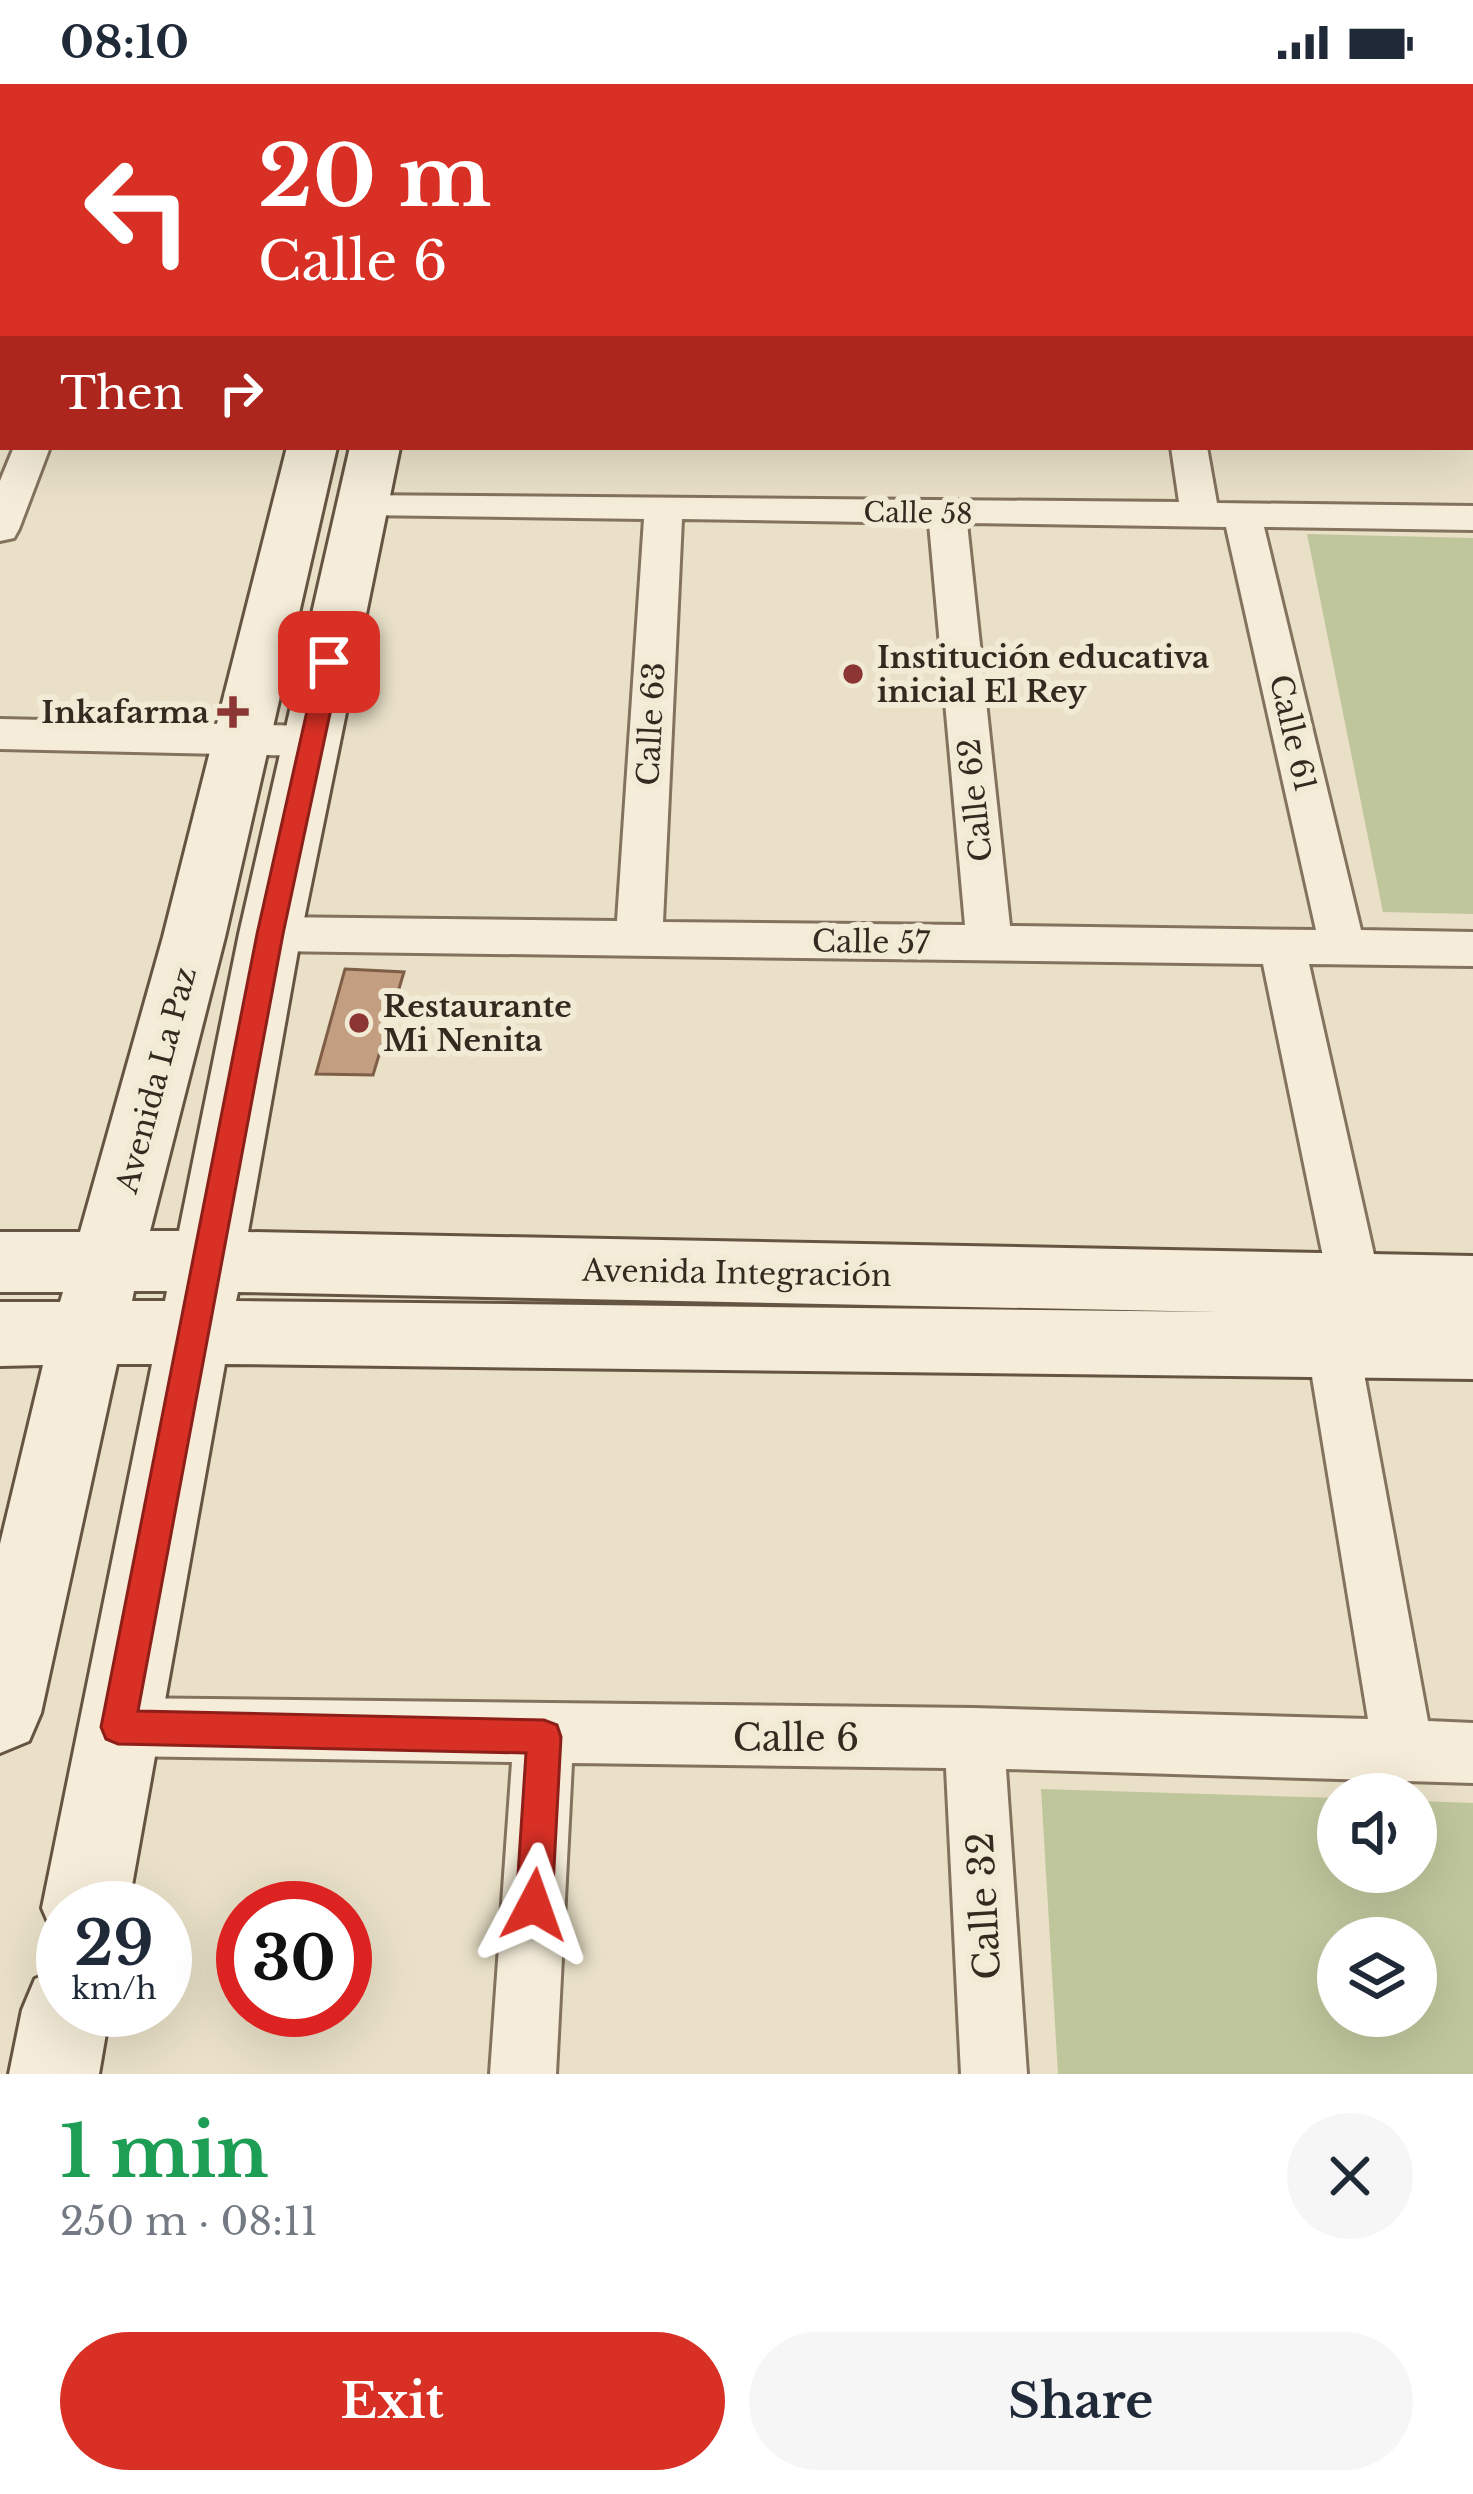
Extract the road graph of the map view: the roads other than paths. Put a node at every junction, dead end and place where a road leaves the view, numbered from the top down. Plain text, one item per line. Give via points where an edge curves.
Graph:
1 (31, 450) edge
2 (311, 450) edge
3 (1189, 450) edge
4 (369, 475) edge
5 (664, 509) junction
6 (946, 513) junction
7 (1200, 517) junction
8 (1243, 517) junction
9 (1473, 518) edge
10 (0, 529) edge
11 (0, 734) edge
12 (241, 740) junction
13 (312, 741) junction
14 (270, 934) junction
15 (639, 939) junction
16 (988, 944) junction
17 (1283, 948) junction
18 (1343, 949) junction
19 (1473, 949) edge
20 (0, 1262) edge
21 (106, 1263) junction
22 (206, 1264) junction
23 (1473, 1287) edge
24 (1344, 1316) junction
25 (0, 1334) edge
26 (87, 1334) junction
27 (1473, 1347) edge
28 (0, 1713) edge
29 (118, 1727) junction
30 (544, 1737) junction
31 (974, 1738) junction
32 (1402, 1750) junction
33 (1473, 1753) edge
34 (90, 1881) edge
35 (61, 2037) edge
36 (54, 2074) edge
37 (523, 2074) edge
38 (994, 2074) edge

1 - 10 street
2 - 12 street, Avenida La Paz
3 - 7 street
4 - 5 street, Calle 58
4 - 13 street
5 - 6 street, Calle 58
5 - 15 street, Calle 63
6 - 7 street, Calle 58
6 - 16 street, Calle 62
7 - 8 street, Calle 58
8 - 9 street, Calle 58
8 - 18 street, Calle 61
11 - 12 street
12 - 13 street
12 - 21 street, Avenida La Paz
13 - 14 street
14 - 15 street, Calle 57
14 - 22 street
15 - 16 street, Calle 57
16 - 17 street, Calle 57
17 - 18 street, Calle 57
17 - 24 street
18 - 19 street, Calle 57
20 - 21 street
21 - 22 street
21 - 26 street, Avenida La Paz
22 - 24 street
22 - 26 street
22 - 29 street
23 - 24 street
24 - 27 street
24 - 32 street
25 - 26 street
26 - 28 street, Avenida La Paz
29 - 30 street, Calle 6
29 - 34 street
30 - 31 street, Calle 6
30 - 37 street
31 - 32 street, Calle 6
31 - 38 street, Calle 32
32 - 33 street, Calle 6
35 - 36 street

